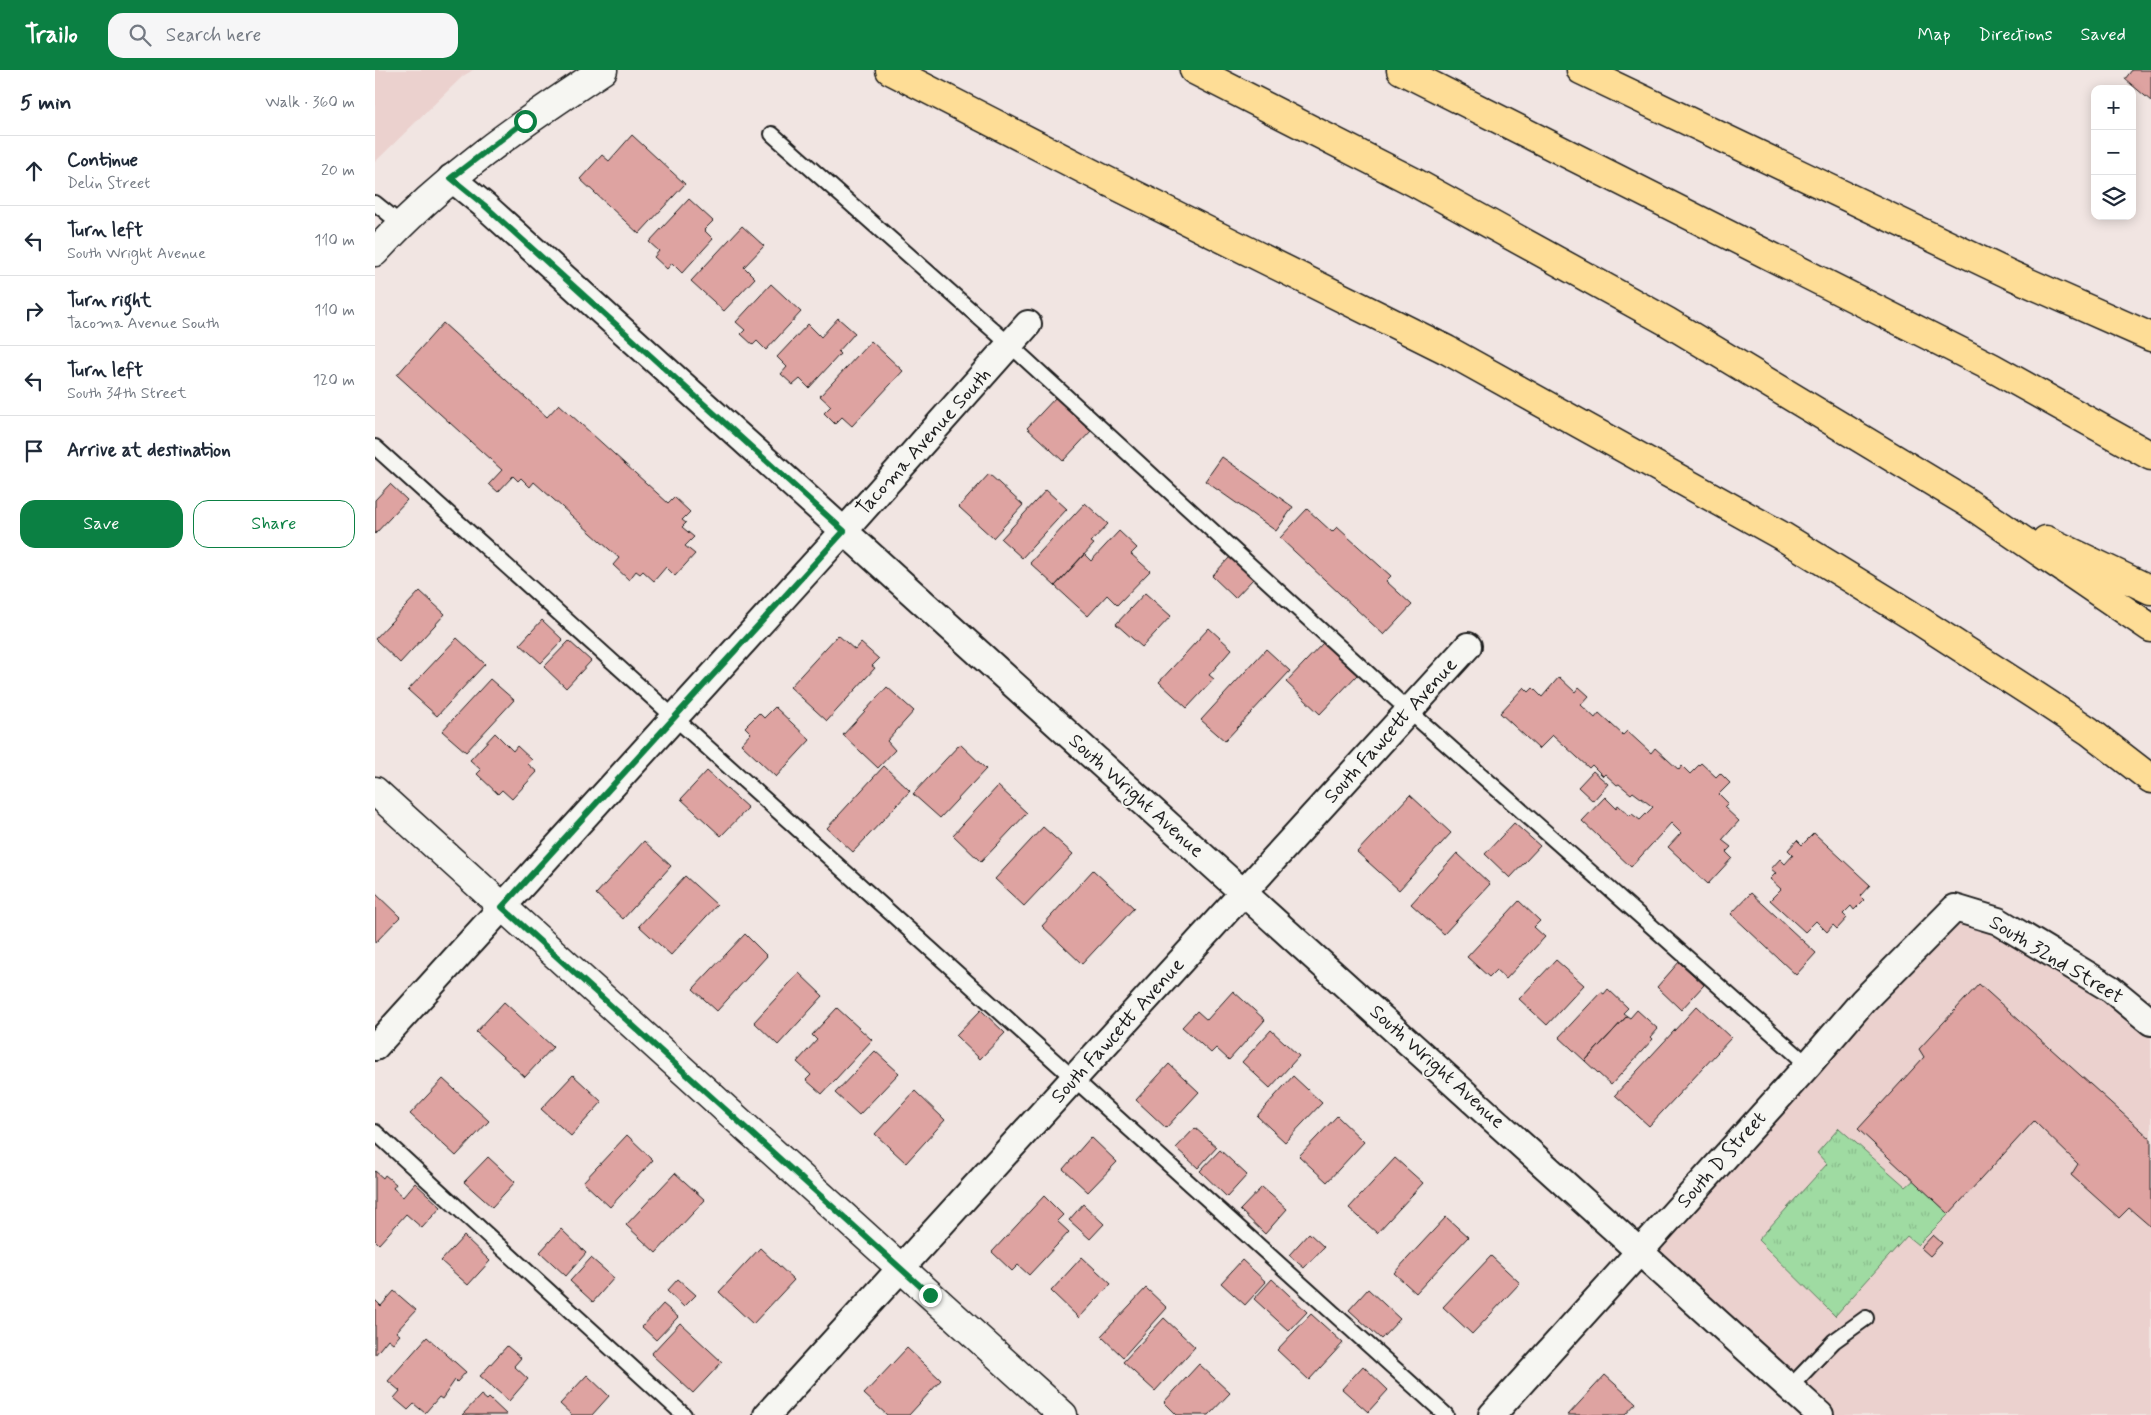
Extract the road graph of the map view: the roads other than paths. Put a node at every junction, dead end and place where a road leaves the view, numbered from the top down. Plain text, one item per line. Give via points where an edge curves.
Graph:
1 (603, 70) edge
2 (890, 70) edge
3 (1194, 70) edge
4 (1401, 70) edge
5 (1581, 70) edge
6 (772, 134) dead end
7 (451, 178) junction
8 (375, 203) edge
9 (401, 224) junction
10 (375, 252) edge
11 (2011, 275) junction
12 (1028, 324) dead end
13 (2151, 337) edge
14 (1010, 345) junction
15 (2151, 353) edge
16 (375, 447) edge
17 (2151, 456) edge
18 (1968, 503) junction
19 (844, 531) junction
20 (2151, 590) edge
21 (2151, 628) edge
22 (1468, 646) dead end
23 (1409, 711) junction
24 (674, 718) junction
25 (2151, 779) edge
26 (375, 791) edge
27 (1243, 893) junction
28 (502, 907) junction
29 (1955, 908) joint
30 (2151, 1022) edge
31 (375, 1047) edge
32 (1808, 1065) junction
33 (1073, 1079) junction
34 (375, 1132) edge
35 (1640, 1251) junction
36 (901, 1268) junction
37 (1866, 1318) dead end
38 (1790, 1387) junction
39 (684, 1415) edge
40 (767, 1415) edge
41 (1063, 1415) edge
42 (1446, 1415) edge
43 (1492, 1415) edge
44 (1820, 1415) edge

1 - 7 street via 525,121
2 - 25 highway via 1447,350 1782,536 2044,701
3 - 18 highway via 1415,182 1666,321
4 - 17 highway via 1991,367
5 - 11 highway
6 - 14 lane
7 - 9 street
7 - 19 street, South Wright Avenue
8 - 9 lane
9 - 10 street
11 - 13 highway
11 - 15 highway
12 - 14 street, Tacoma Avenue South
14 - 19 street, Tacoma Avenue South
14 - 23 lane
16 - 24 lane
18 - 20 highway
18 - 21 highway
19 - 24 street, Tacoma Avenue South
19 - 27 street, South Wright Avenue
22 - 23 street, South Fawcett Avenue
23 - 27 street, South Fawcett Avenue
23 - 32 lane
24 - 28 street, Tacoma Avenue South
24 - 33 lane
26 - 28 street
27 - 33 street, South Fawcett Avenue
27 - 35 street, South Wright Avenue
28 - 31 street, Tacoma Avenue South
28 - 36 street
29 - 30 street, South 32nd Street via 1998,921 2111,989
29 - 32 street, South D Street via 1863,1001
32 - 35 street, South D Street
33 - 36 street, South Fawcett Avenue
33 - 42 lane
34 - 39 lane
35 - 38 street, South Wright Avenue
35 - 43 street, South D Street
36 - 40 street, South Fawcett Avenue
36 - 41 street
37 - 38 lane via 1834,1341
38 - 44 street, South Wright Avenue

